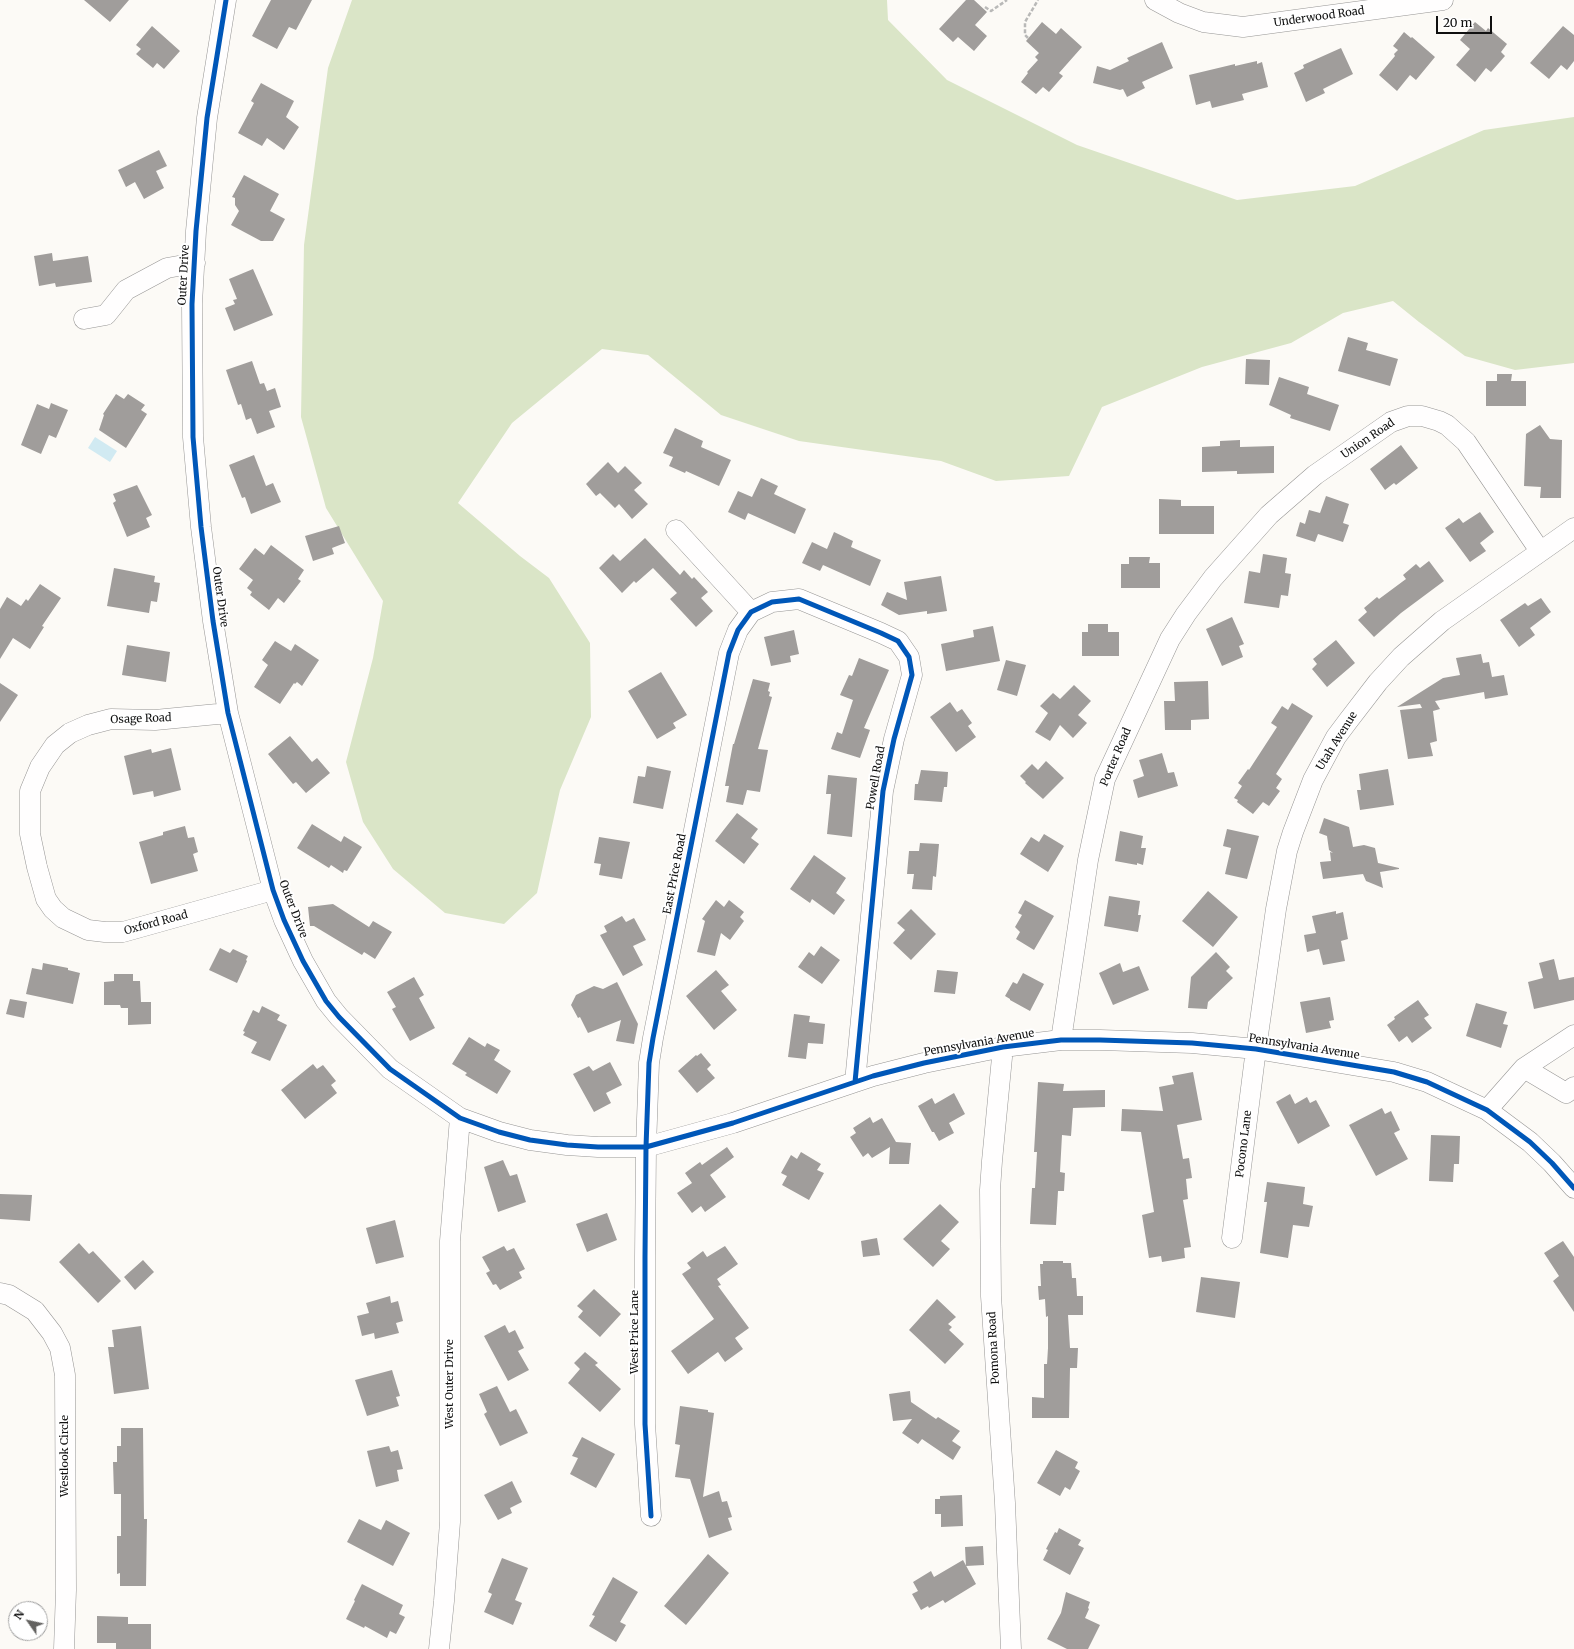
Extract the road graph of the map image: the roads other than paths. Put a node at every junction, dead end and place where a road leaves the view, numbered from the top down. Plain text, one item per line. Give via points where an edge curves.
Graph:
1 (226, 0) edge
2 (1155, 0) edge
3 (1443, 0) edge
4 (195, 263) junction
5 (84, 319) dead end
6 (1269, 515) joint
7 (1574, 528) edge
8 (676, 530) dead end
9 (1540, 550) junction
10 (751, 612) junction
11 (228, 713) junction
12 (273, 890) junction
13 (46, 899) joint
14 (1574, 1035) edge
15 (1061, 1040) junction
16 (1003, 1047) junction
17 (1256, 1049) junction
18 (1524, 1068) junction
19 (854, 1082) junction
20 (1574, 1088) edge
21 (1486, 1110) junction
22 (460, 1118) junction
23 (646, 1147) junction
24 (1574, 1188) edge
25 (1232, 1238) dead end
26 (0, 1293) edge
27 (651, 1516) dead end
28 (64, 1649) edge
29 (439, 1649) edge
30 (1011, 1649) edge

1 - 4 street, Outer Drive via 207,118
2 - 3 street, Underwood Road via 1203,22 1243,27
4 - 5 street via 166,268 126,290 106,314
4 - 11 street, Outer Drive via 192,304 193,436 200,527
6 - 9 street, Union Road via 1315,475 1391,422 1408,416 1422,416 1447,425 1466,442
6 - 15 street, Porter Road via 1213,578 1170,639 1105,779 1088,860
7 - 9 street, Utah Avenue
8 - 10 street
9 - 17 street, Utah Avenue via 1423,636 1378,682 1329,750 1306,797 1287,851
10 - 19 street, Powell Road via 772,602 799,599 898,641 909,657 912,675 883,791
10 - 23 street, East Price Road via 738,630 731,647 720,692 652,1038
11 - 12 street, Outer Drive
11 - 13 street, Osage Road via 155,720 111,719 70,733 55,745 40,767 30,791 30,834
12 - 13 street, Oxford Road via 123,932 88,930 63,918
12 - 22 street, Outer Drive via 303,961 326,1001 339,1017 390,1069
14 - 18 street
15 - 16 street, Pennsylvania Avenue
15 - 17 street, Pennsylvania Avenue via 1192,1043
16 - 19 street, Pennsylvania Avenue via 924,1063
16 - 30 street, Pomona Road via 990,1190 991,1296 1006,1503
17 - 21 street, Pennsylvania Avenue via 1394,1072 1427,1082
17 - 25 street, Pocono Lane
18 - 20 street via 1566,1093
18 - 21 street
19 - 23 street, Pennsylvania Avenue via 733,1123
21 - 24 street, Pennsylvania Avenue via 1530,1142
22 - 23 street, Pennsylvania Avenue via 530,1140 598,1147
22 - 29 street, West Outer Drive via 450,1241 450,1522
23 - 27 street, West Price Lane via 645,1424
26 - 28 street, Westlook Circle via 9,1295 35,1311 60,1348 65,1375

